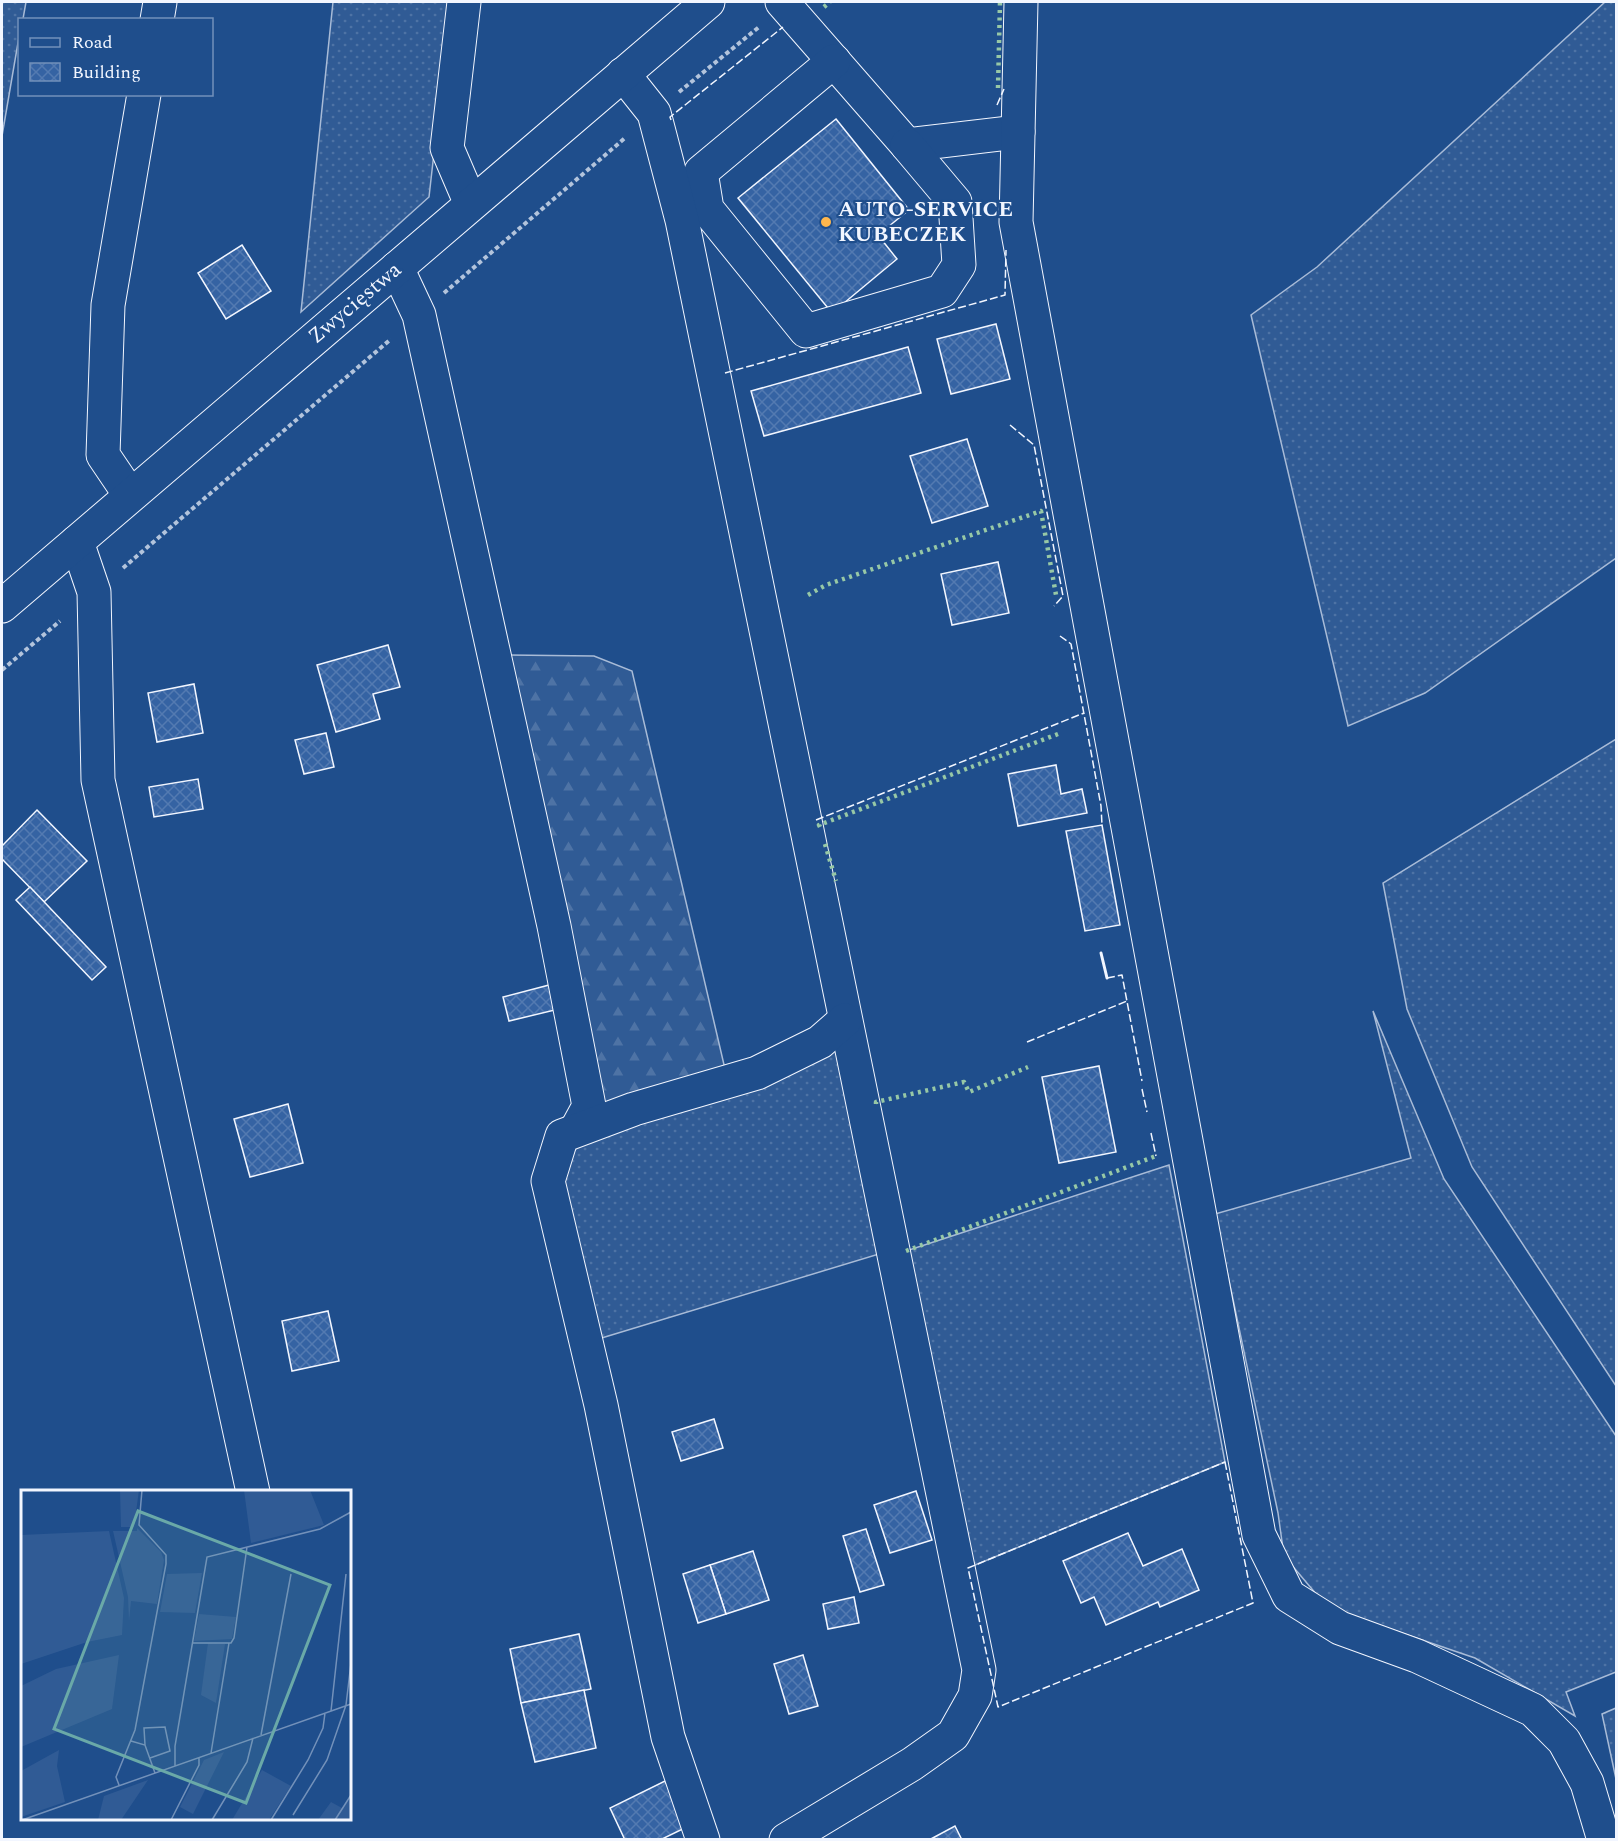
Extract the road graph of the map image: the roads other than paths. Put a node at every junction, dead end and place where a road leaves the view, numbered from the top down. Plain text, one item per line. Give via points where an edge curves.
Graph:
1 (160, 2) edge
2 (464, 2) edge
3 (708, 2) edge
4 (782, 2) edge
5 (1021, 2) edge
6 (157, 18) edge
7 (834, 61) junction
8 (623, 74) junction
9 (144, 96) edge
10 (1018, 132) junction
11 (907, 145) junction
12 (471, 204) junction
13 (397, 268) junction
14 (130, 495) junction
15 (77, 542) junction
16 (2, 606) edge
17 (844, 1020) junction
18 (576, 1130) junction
19 (253, 1490) edge
20 (704, 1839) edge
21 (786, 1839) edge
22 (1604, 1839) edge

1 - 6 street
2 - 12 street via 447,148
3 - 8 street, Zwycięstwa
4 - 7 street
5 - 10 street
7 - 11 street
7 - 11 street via 701,172 707,209 806,331 942,291 959,265 955,202
8 - 12 street, Zwycięstwa
8 - 17 street via 654,113 682,220
9 - 14 street via 108,305 103,455
10 - 11 street
10 - 22 street via 1016,222 1259,1535 1289,1596 1340,1628 1418,1656 1533,1710 1564,1741 1587,1783
12 - 13 street, Zwycięstwa
13 - 14 street, Zwycięstwa
13 - 18 street via 419,315 554,926 589,1106
14 - 15 street, Zwycięstwa
15 - 16 street, Zwycięstwa
15 - 19 street via 94,592 98,780
17 - 18 street via 820,1042 757,1073 634,1108
17 - 21 street via 979,1670 975,1696 953,1735
18 - 20 street via 562,1136 548,1181 601,1405 668,1737

